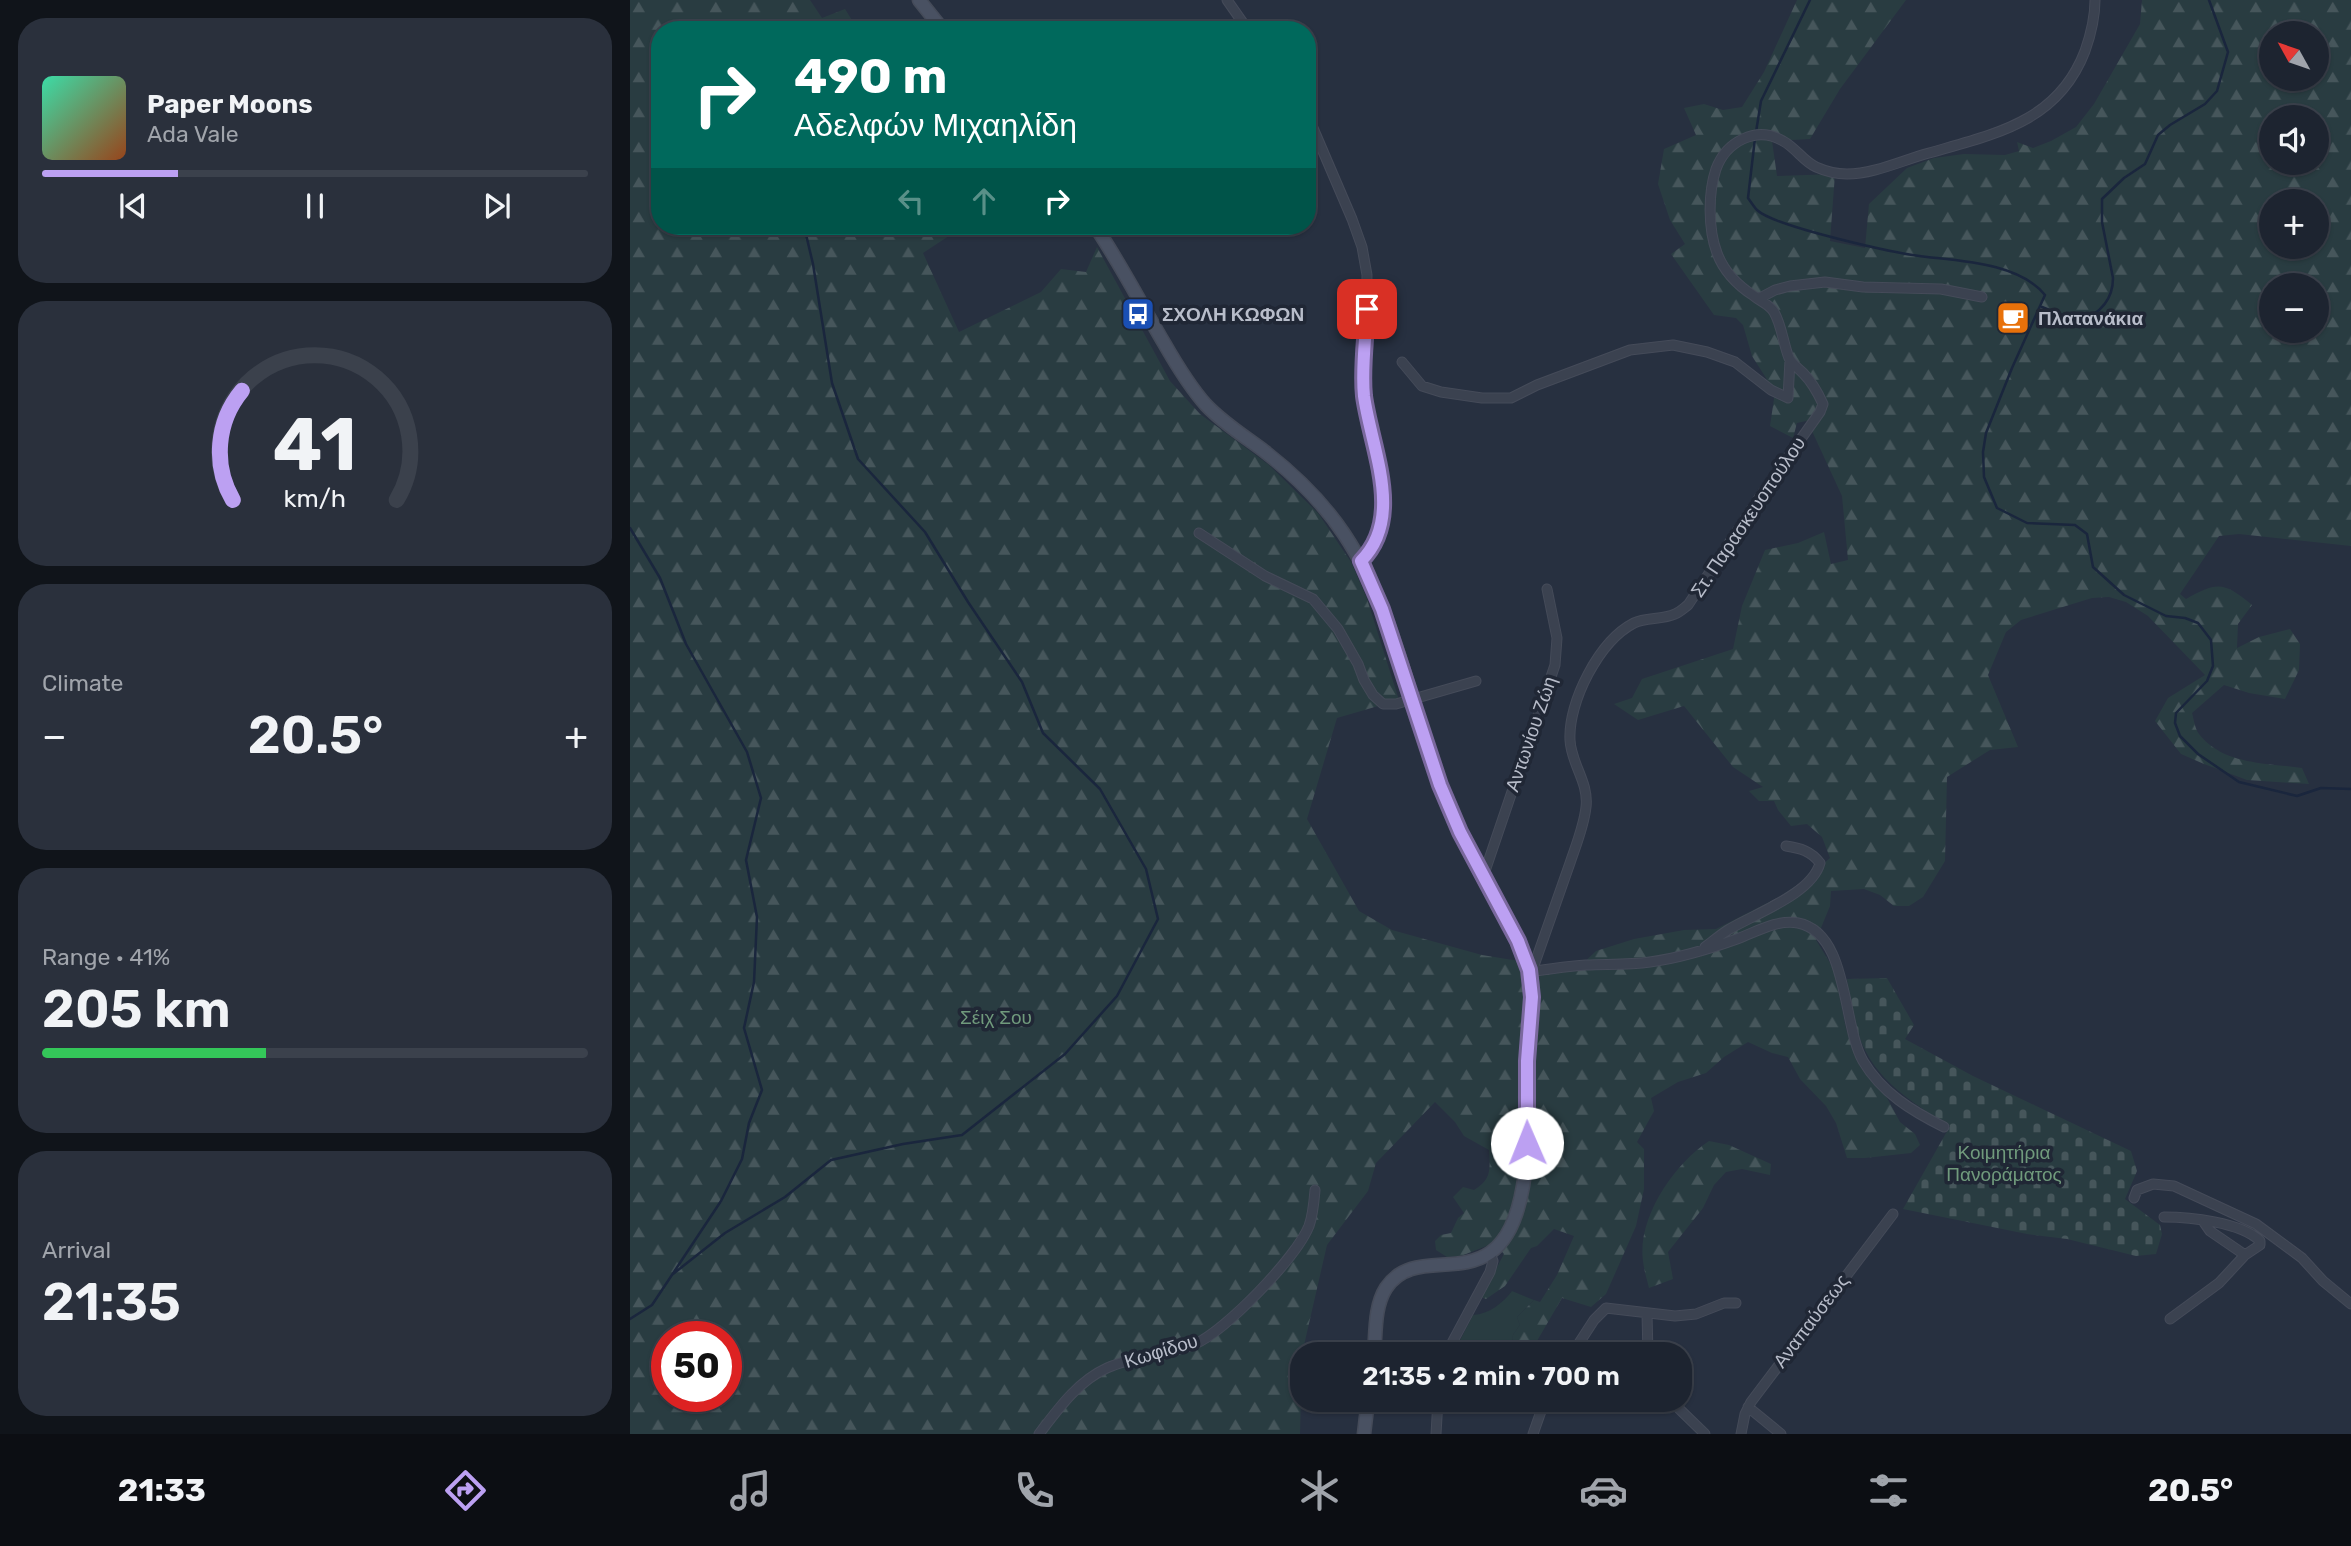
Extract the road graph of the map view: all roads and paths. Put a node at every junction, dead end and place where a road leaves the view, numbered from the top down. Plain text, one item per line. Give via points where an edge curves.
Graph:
1 (919, 0) edge
2 (1227, 0) edge
3 (2095, 0) edge
4 (936, 21) edge
5 (1242, 21) edge
6 (1316, 135) edge
7 (1100, 235) edge
8 (1982, 297) dead end
9 (1758, 299) junction
10 (1790, 360) junction
11 (1402, 362) dead end
12 (1199, 533) dead end
13 (1361, 561) junction
14 (1547, 589) dead end
15 (1476, 681) dead end
16 (1412, 698) junction
17 (1786, 846) dead end
18 (1483, 877) junction
19 (1698, 952) junction
20 (1530, 975) junction
21 (1944, 1127) dead end
22 (1315, 1190) dead end
23 (2134, 1198) dead end
24 (1893, 1214) dead end
25 (2164, 1217) dead end
26 (2203, 1220) junction
27 (1490, 1253) junction
28 (2245, 1255) junction
29 (1736, 1303) dead end
30 (2351, 1304) edge
31 (1647, 1314) junction
32 (2170, 1319) dead end
33 (1375, 1342) edge
34 (1452, 1342) edge
35 (1580, 1342) edge
36 (1648, 1342) edge
37 (1748, 1407) junction
38 (1367, 1412) edge
39 (1437, 1412) edge
40 (1541, 1412) edge
41 (1682, 1412) edge
42 (1038, 1434) edge
43 (1364, 1434) edge
44 (1436, 1434) edge
45 (1533, 1434) edge
46 (1705, 1434) edge
47 (1741, 1434) edge
48 (1781, 1434) edge

1 - 4 main road
2 - 5 street
3 - 9 street, Στ. Παρασκευοπούλου via 2093,27 2072,79 2044,110 2023,122 1847,174 1817,168 1773,136 1755,135 1731,145 1713,180 1712,232 1730,277
6 - 13 street via 1352,219 1367,275 1364,394 1384,507 1378,536
7 - 13 main road via 1202,401 1308,490
8 - 9 street via 1941,289 1825,282 1790,286
9 - 10 street, Στ. Παρασκευοπούλου via 1774,313
10 - 11 street via 1788,398 1735,362 1673,345 1630,350 1511,398 1441,393 1422,386
10 - 20 street, Στ. Παρασκευοπούλου via 1819,396 1820,412 1688,605 1675,614 1637,621 1622,630 1587,676 1573,712 1570,742 1587,788 1586,807
12 - 16 street via 1265,576 1312,599 1338,629 1364,680 1383,704
13 - 16 main road
14 - 18 street, Αντωνίου Ζώη via 1557,638 1555,665
15 - 16 street
16 - 18 main road via 1440,785
17 - 19 street via 1813,854 1820,863 1818,872 1782,901 1727,930
18 - 20 main road via 1518,941
19 - 20 street via 1649,962 1533,971
19 - 21 street via 1778,924 1796,923 1813,929 1837,964 1850,1025 1866,1064 1900,1102
20 - 27 main road via 1524,1178 1511,1228
22 - 42 street, Κωφίδου via 1313,1213 1299,1244 1240,1312 1196,1343 1105,1368 1078,1387
23 - 30 street via 2137,1190 2153,1184 2174,1186 2256,1223
24 - 37 street, Αναπαύσεως
25 - 26 street
26 - 28 street via 2210,1231
26 - 28 street via 2256,1237 2260,1245
27 - 33 main road via 1457,1265 1418,1268 1393,1280 1379,1305
27 - 34 street via 1490,1272
28 - 32 street via 2219,1283
29 - 31 street via 1687,1315
31 - 35 street via 1605,1309
31 - 36 street
37 - 47 street, Αναπαύσεως
37 - 48 street
38 - 43 main road
39 - 44 street
40 - 45 street
41 - 46 street

